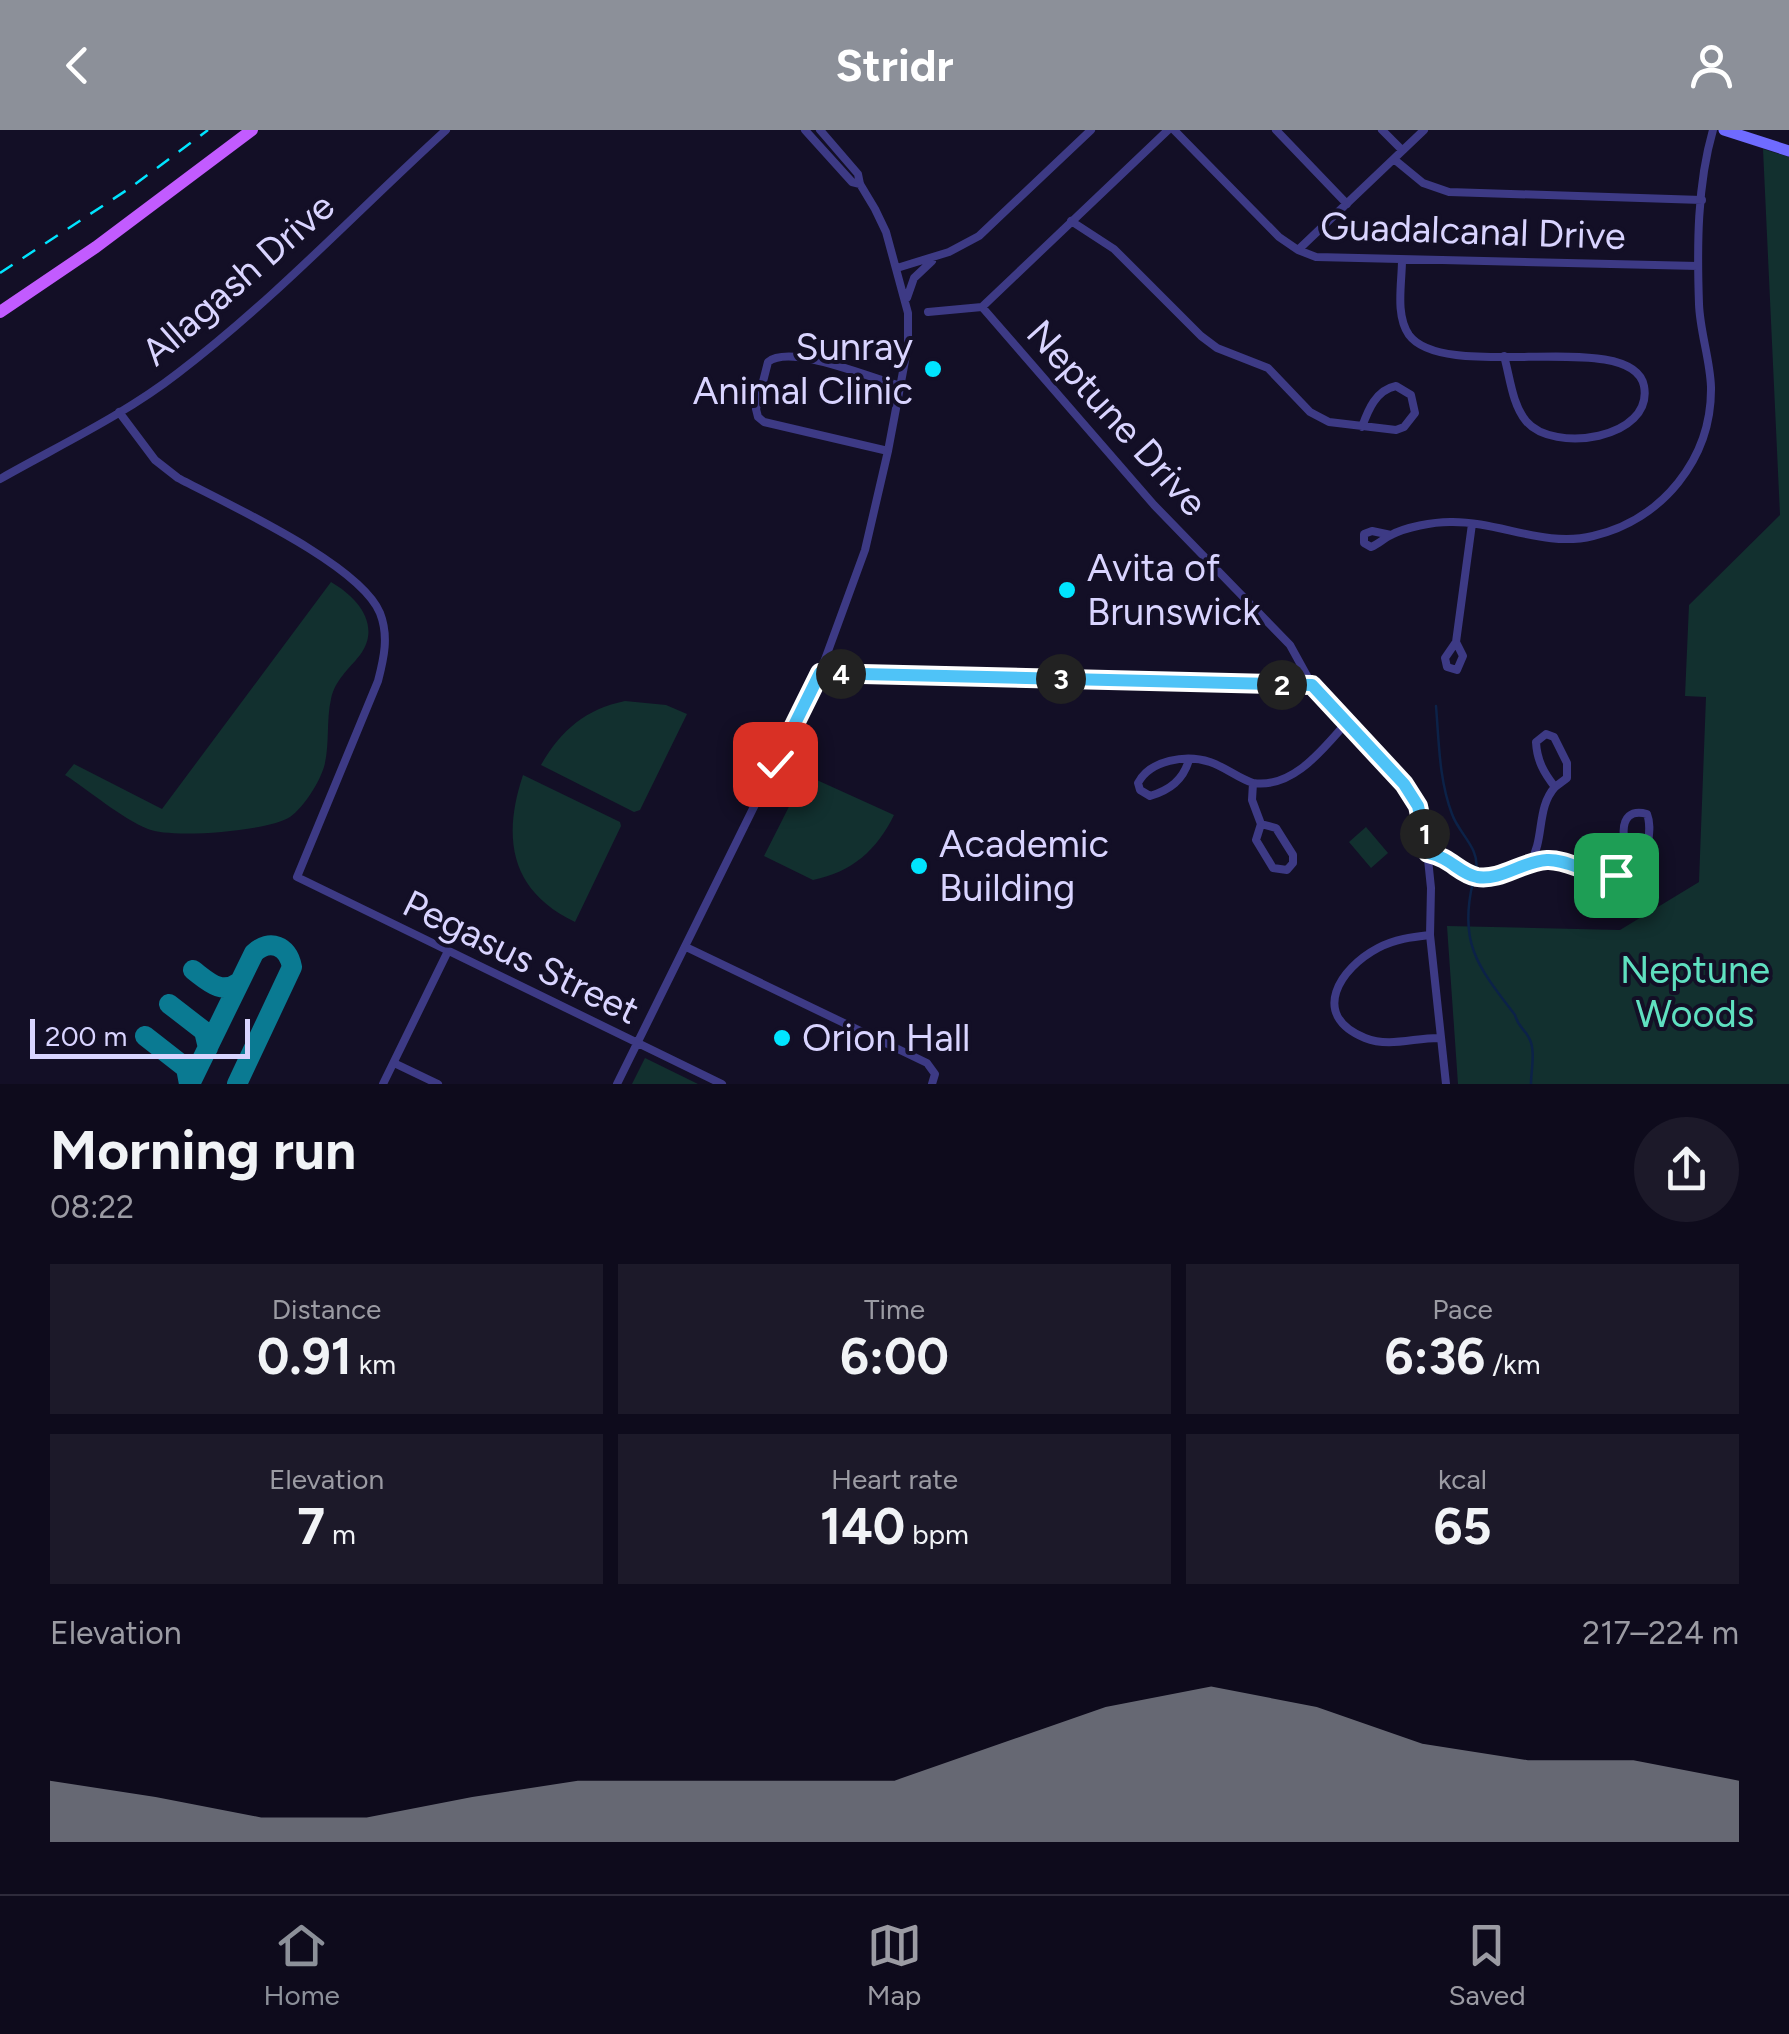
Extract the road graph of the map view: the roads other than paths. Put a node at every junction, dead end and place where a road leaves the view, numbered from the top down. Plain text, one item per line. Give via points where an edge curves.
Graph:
1 (252, 130) edge
2 (446, 130) edge
3 (805, 130) edge
4 (820, 130) edge
5 (1091, 130) edge
6 (1171, 130) edge
7 (1276, 130) edge
8 (1382, 130) edge
9 (1424, 130) edge
10 (1713, 130) edge
11 (1724, 130) edge
12 (1402, 150) junction
13 (1789, 151) edge
14 (1395, 160) junction
15 (860, 184) junction
16 (1702, 200) junction
17 (1348, 204) junction
18 (1071, 222) junction
19 (1298, 250) junction
20 (938, 256) junction
21 (1402, 260) junction
22 (1698, 266) junction
23 (897, 268) junction
24 (906, 302) junction
25 (982, 307) junction
26 (0, 312) edge
27 (928, 312) dead end
28 (1504, 356) junction
29 (902, 386) junction
30 (119, 412) junction
31 (1362, 427) junction
32 (888, 451) junction
33 (0, 479) edge
34 (1472, 524) junction
35 (1391, 535) dead end
36 (1456, 642) dead end
37 (820, 673) junction
38 (1312, 685) junction
39 (1347, 722) junction
40 (1189, 760) junction
41 (1253, 784) junction
42 (1556, 787) junction
43 (1261, 824) junction
44 (1428, 853) junction
45 (1530, 863) junction
46 (1634, 866) junction
47 (1430, 934) junction
48 (686, 947) junction
49 (448, 951) junction
50 (1442, 1038) junction
51 (637, 1043) junction
52 (394, 1063) junction
53 (383, 1084) edge
54 (438, 1084) edge
55 (617, 1084) edge
56 (722, 1084) edge
57 (932, 1084) edge
58 (1446, 1084) edge

1 - 26 main road
2 - 30 street, Allagash Drive via 229,332
3 - 15 street
4 - 15 street
5 - 20 street via 992,226
6 - 18 street
6 - 19 street, Guadalcanal Drive
7 - 17 street
8 - 12 street
9 - 12 street
10 - 16 street
11 - 13 main road
12 - 14 street
14 - 16 street via 1423,184 1449,192
14 - 17 street
15 - 23 street
16 - 22 street
17 - 19 street
18 - 25 street
18 - 31 street via 1114,249 1217,348 1268,368 1318,417
19 - 21 street, Guadalcanal Drive via 1326,258
20 - 23 street
20 - 24 street via 914,278
21 - 22 street, Guadalcanal Drive
21 - 28 street via 1402,316 1419,346 1436,354
22 - 34 street via 1710,412 1679,484 1638,518 1589,538 1536,538
23 - 24 street
24 - 29 street
25 - 27 street
25 - 38 street, Neptune Drive via 1154,505 1290,645
28 - 28 street via 1620,362 1642,378 1642,404 1619,429 1550,437 1522,416
29 - 32 street
29 - 32 street via 783,355 768,362 756,409 764,422
30 - 33 street, Allagash Drive
30 - 49 street, Pegasus Street via 155,460 178,478 334,565 373,600 385,652 378,681 297,877
31 - 31 street via 1404,427 1414,412 1411,395 1387,388
32 - 37 street via 865,550
34 - 35 street via 1442,522
34 - 36 street
37 - 38 street
37 - 48 street
38 - 39 street, Neptune Drive
39 - 41 street via 1289,777
39 - 44 street, Neptune Drive via 1418,806
40 - 40 street via 1172,759 1143,774 1140,790 1150,796 1182,779
40 - 41 street via 1210,762
41 - 43 street
42 - 42 street via 1567,778 1566,763 1546,734 1536,748
42 - 45 street via 1547,796
43 - 43 street via 1256,840 1273,868 1287,870 1293,855 1276,828
44 - 45 street via 1485,878
44 - 47 street, Neptune Drive
45 - 46 street via 1560,861 1602,875
46 - 46 street via 1648,853 1650,820 1638,812 1624,822 1625,853
47 - 50 street, Neptune Drive
47 - 50 street via 1401,938 1365,956 1334,990 1334,1005 1343,1023 1366,1038
48 - 51 street
48 - 57 street via 928,1063
49 - 51 street, Pegasus Street
49 - 52 street
50 - 58 street, Neptune Drive
51 - 55 street
51 - 56 street, Pegasus Street
52 - 53 street
52 - 54 street

